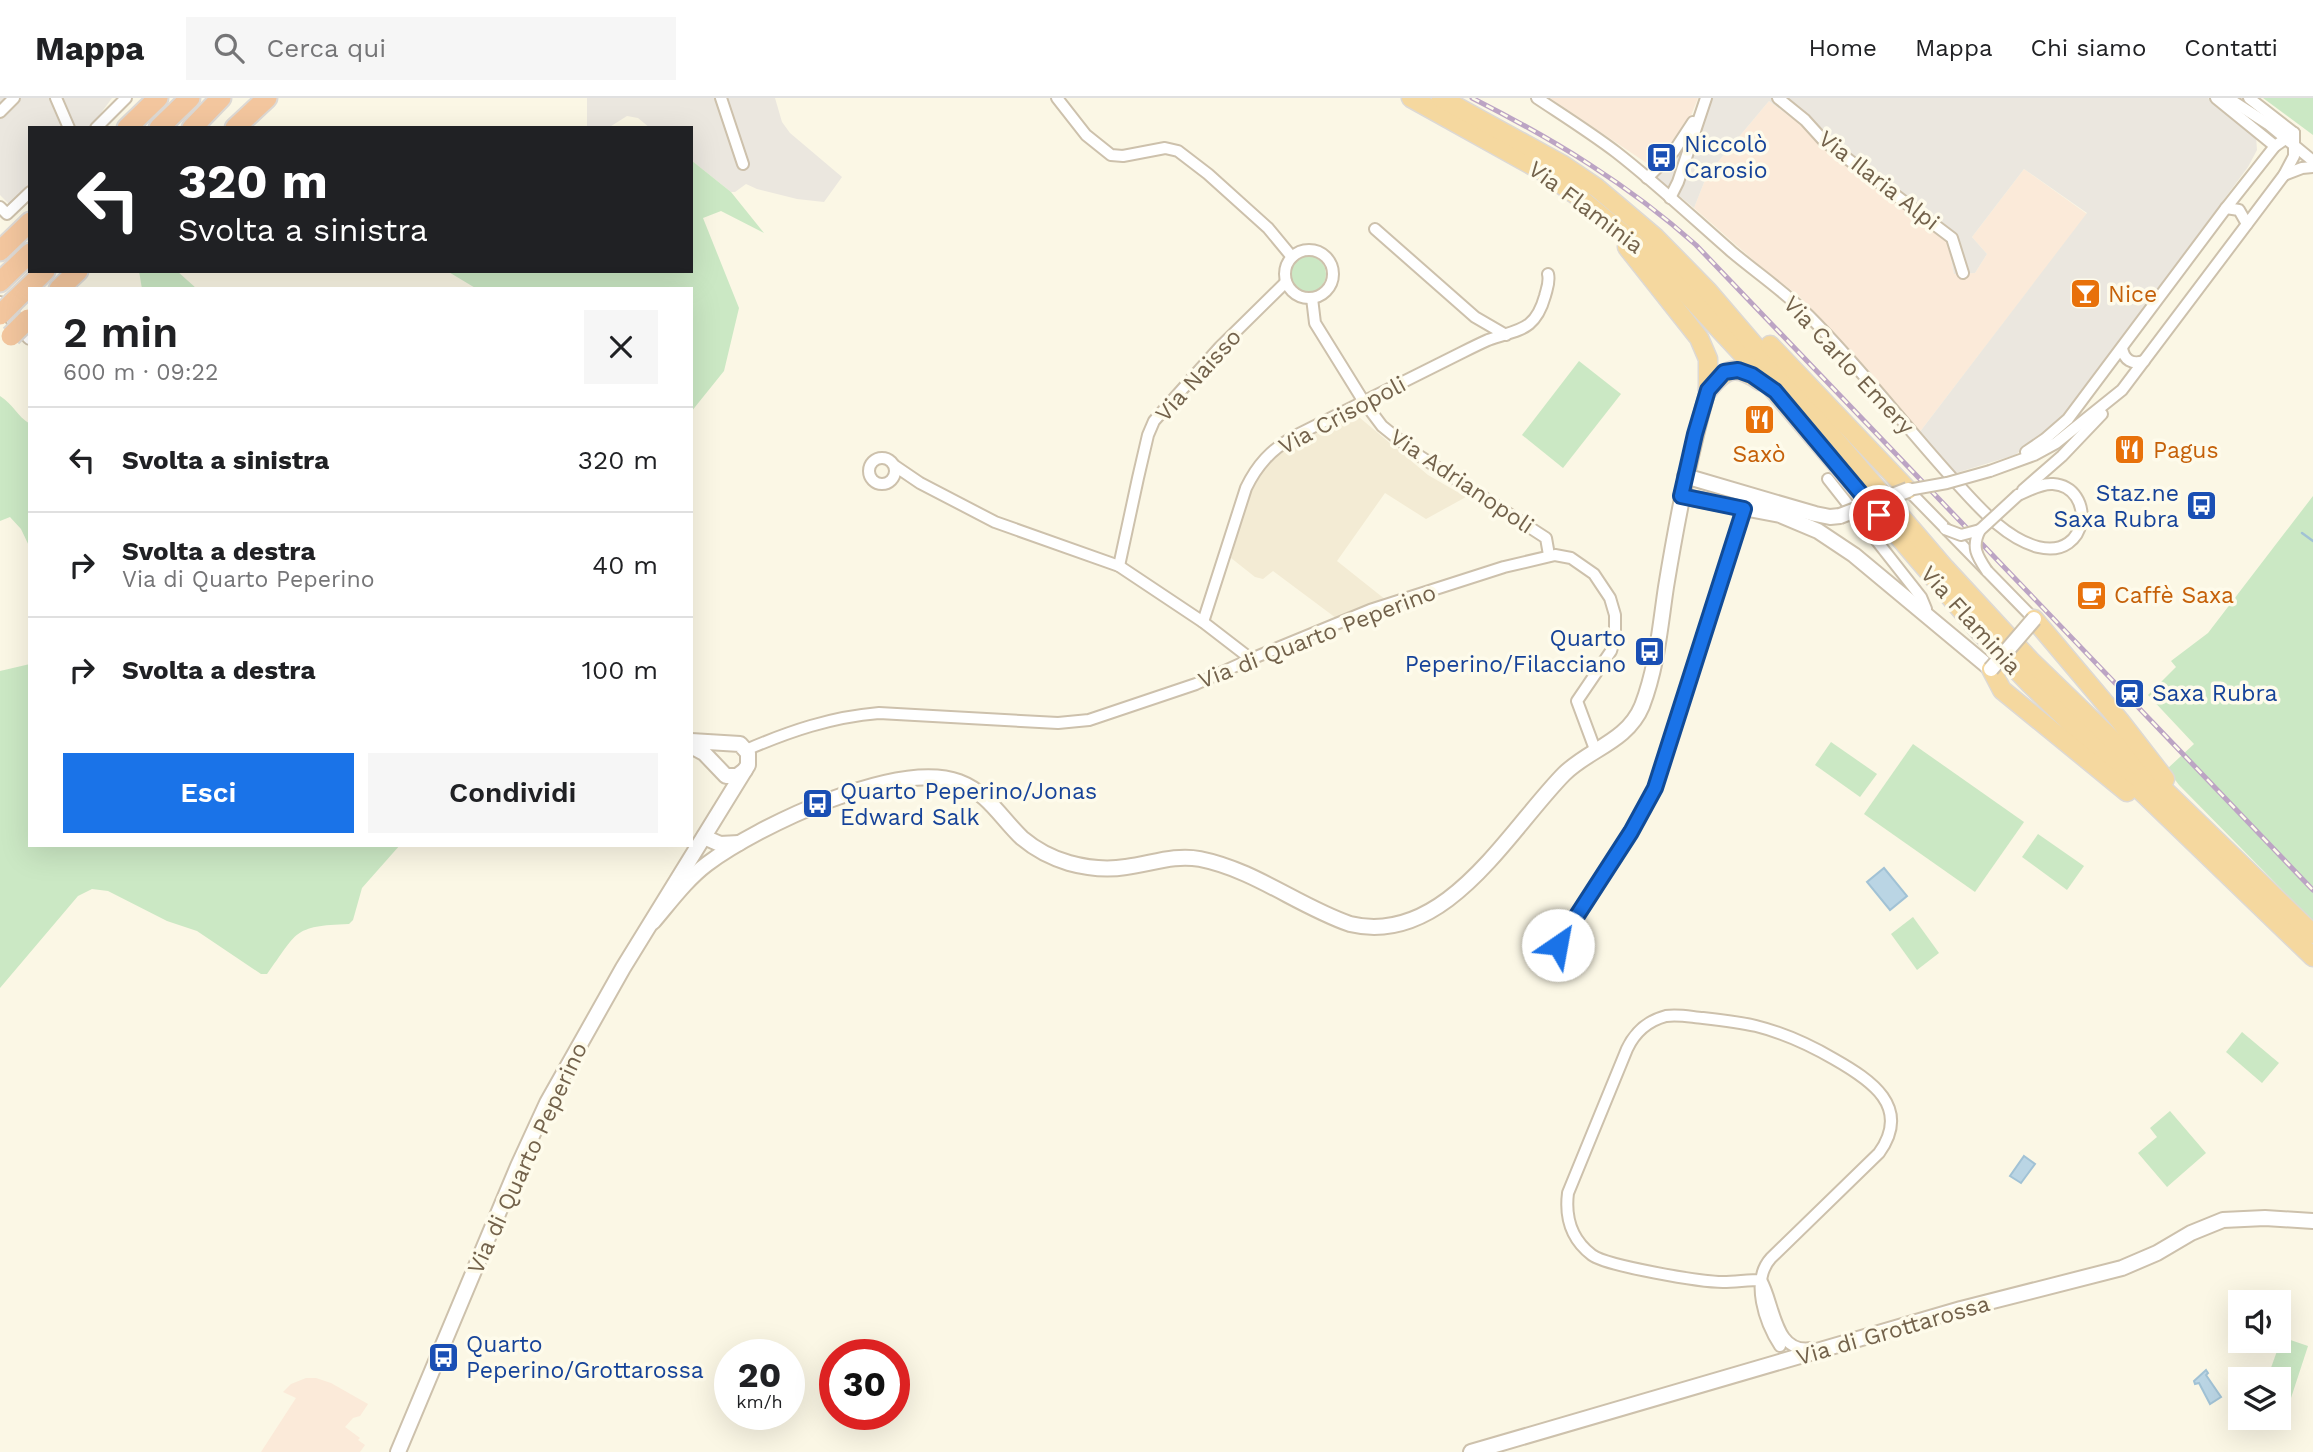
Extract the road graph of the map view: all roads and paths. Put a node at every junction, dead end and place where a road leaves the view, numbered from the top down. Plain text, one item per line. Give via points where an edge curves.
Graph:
1 (14, 98) edge
2 (56, 98) edge
3 (127, 98) edge
4 (149, 98) edge
5 (158, 98) edge
6 (190, 98) edge
7 (221, 98) edge
8 (248, 98) edge
9 (267, 98) edge
10 (721, 98) edge
11 (1057, 98) edge
12 (1411, 98) edge
13 (1441, 98) edge
14 (1537, 98) edge
15 (1779, 98) edge
16 (2216, 98) edge
17 (2228, 98) edge
18 (2249, 98) edge
19 (0, 112) edge
20 (68, 126) edge
21 (98, 126) edge
22 (127, 126) edge
23 (127, 126) edge
24 (161, 126) edge
25 (194, 126) edge
26 (223, 126) edge
27 (237, 126) edge
28 (2294, 142) junction
29 (2275, 146) junction
30 (2313, 161) edge
31 (743, 164) dead end
32 (2313, 167) edge
33 (2284, 175) junction
34 (1647, 178) junction
35 (28, 194) edge
36 (1576, 195) junction
37 (1670, 198) junction
38 (0, 207) edge
39 (2226, 208) junction
40 (28, 224) edge
41 (2247, 225) junction
42 (1375, 229) dead end
43 (0, 251) edge
44 (28, 255) edge
45 (1292, 257) junction
46 (43, 273) edge
47 (76, 273) edge
48 (1548, 274) dead end
49 (1963, 274) dead end
50 (0, 282) edge
51 (1286, 282) junction
52 (61, 287) edge
53 (1709, 291) junction
54 (1312, 299) junction
55 (5, 307) edge
56 (20, 331) edge
57 (1506, 335) junction
58 (2122, 348) junction
59 (2144, 361) junction
60 (1708, 390) junction
61 (2122, 390) junction
62 (1775, 391) junction
63 (1364, 402) junction
64 (2002, 466) junction
65 (895, 471) dead end
66 (1685, 476) junction
67 (1828, 479) dead end
68 (1908, 490) junction
69 (2018, 495) junction
70 (1681, 496) junction
71 (1744, 509) junction
72 (1945, 529) junction
73 (1980, 530) junction
74 (1549, 555) junction
75 (1119, 566) junction
76 (1987, 571) junction
77 (1925, 614) junction
78 (2034, 619) junction
79 (1203, 622) junction
80 (1251, 659) junction
81 (1990, 668) junction
82 (693, 743) edge
83 (726, 744) junction
84 (693, 745) edge
85 (746, 750) junction
86 (1596, 752) junction
87 (719, 770) junction
88 (745, 770) junction
89 (723, 805) junction
90 (2201, 826) junction
91 (2179, 829) junction
92 (704, 837) junction
93 (741, 843) junction
94 (694, 852) junction
95 (719, 856) junction
96 (653, 922) junction
97 (2313, 934) edge
98 (1558, 945) dead end
99 (2313, 957) edge
100 (2313, 1221) edge
101 (1760, 1280) junction
102 (1780, 1332) junction
103 (1858, 1339) junction
104 (1780, 1346) junction
105 (1784, 1361) junction
106 (398, 1452) edge
107 (1471, 1452) edge

1 - 19 street
2 - 20 street
3 - 21 street
4 - 22 highway
5 - 23 highway
6 - 24 highway
7 - 25 highway
8 - 26 highway
9 - 27 highway
10 - 31 street
11 - 45 street via 1086,135 1111,155 1165,148 1178,151 1268,228
12 - 36 highway, Via Flaminia via 1511,152
13 - 53 highway, Via Flaminia via 1580,176 1648,231
14 - 34 street, Via Carlo Emery
15 - 49 street, Via Ilaria Alpi via 1824,141 1952,237
16 - 29 street
17 - 28 street
18 - 28 street
28 - 29 street
28 - 30 street
28 - 33 street via 2293,158
29 - 39 street
32 - 33 street
33 - 41 street
34 - 37 street, Via Carlo Emery
34 - 37 street via 1681,141 1706,98
35 - 38 street via 7,214
36 - 60 highway via 1613,230 1695,332 1707,359
36 - 62 highway, Via Flaminia via 1656,261
37 - 69 street, Via Carlo Emery via 1790,298 2002,528 2042,548 2059,548 2074,539 2082,524 2081,514 2068,490 2049,484
39 - 41 street via 2239,210
39 - 58 street
40 - 43 highway
41 - 59 street
42 - 57 street via 1475,317
44 - 50 highway
45 - 51 street via 1285,269
45 - 54 street via 1311,250 1329,261 1333,274 1329,287
46 - 55 highway
47 - 52 highway
48 - 57 street, Via Crisopoli via 1537,318
51 - 54 street via 1296,295
51 - 75 street, Via Naisso via 1154,421
53 - 68 highway via 1766,342
53 - 90 highway, Via Flaminia via 1976,603
54 - 63 street, Via Adrianopoli via 1315,323
55 - 56 street
57 - 63 street, Via Crisopoli
58 - 59 street via 2130,361
58 - 64 street via 2061,427
59 - 61 street
60 - 62 highway via 1721,375 1733,370 1752,375
60 - 66 street
61 - 64 street via 2056,443
61 - 69 street via 2095,423
62 - 91 highway, Via Flaminia via 1979,631
63 - 74 street, Via Adrianopoli via 1382,426 1418,456 1546,538
63 - 79 street, Via Crisopoli via 1282,444 1259,465 1246,488
64 - 68 street, bridge
65 - 75 street via 995,522
66 - 68 street, bridge via 1830,517
66 - 70 street
67 - 77 street via 1921,597
68 - 72 street
69 - 73 street, bridge
70 - 71 street
70 - 86 street via 1657,654 1642,705 1629,728
71 - 77 street via 1788,518 1827,536
71 - 98 street via 1655,788
72 - 73 street, bridge via 1961,535
72 - 76 street, bridge
73 - 76 street, bridge via 1974,550
74 - 80 street, Via di Quarto Peperino via 1370,610
74 - 86 street via 1566,556 1586,568 1606,589 1613,606 1616,626 1611,651 1577,701
75 - 79 street
76 - 78 street
77 - 81 street
78 - 81 street, bridge
78 - 90 highway
79 - 80 street
80 - 85 street, Via di Quarto Peperino via 1196,684 1089,720 1058,723 870,714 805,726
81 - 91 highway via 2012,698
82 - 83 street
83 - 85 street
83 - 87 street via 716,754
84 - 87 street
85 - 88 street
86 - 93 street via 1565,773 1497,852 1448,899 1418,919 1384,928 1363,928 1335,919 1233,867 1201,859 1101,868 1061,861 1023,838 980,793 944,778 920,776 865,789 791,816
87 - 88 street via 734,776
87 - 89 street via 725,784
88 - 89 street, Via di Quarto Peperino
89 - 92 street, Via di Quarto Peperino
90 - 97 highway, Via Flaminia
91 - 99 highway, Via Flaminia
92 - 93 street via 720,844
92 - 94 street, Via di Quarto Peperino
93 - 95 street
94 - 95 street
94 - 96 street, Via di Quarto Peperino
95 - 96 street via 697,873
96 - 106 street, Via di Quarto Peperino via 547,1102
100 - 103 street, Via di Grottarossa via 2223,1220 2122,1268
101 - 101 street via 1721,1282 1603,1261 1583,1247 1568,1220 1568,1193 1627,1049 1636,1034 1653,1021 1675,1015 1723,1020 1797,1039 1868,1079 1888,1105 1891,1126 1885,1143 1766,1263
101 - 102 street via 1768,1291
101 - 104 street via 1772,1334
102 - 103 street via 1801,1349
102 - 104 street
103 - 105 street, Via di Grottarossa
104 - 105 street
105 - 107 street, Via di Grottarossa

